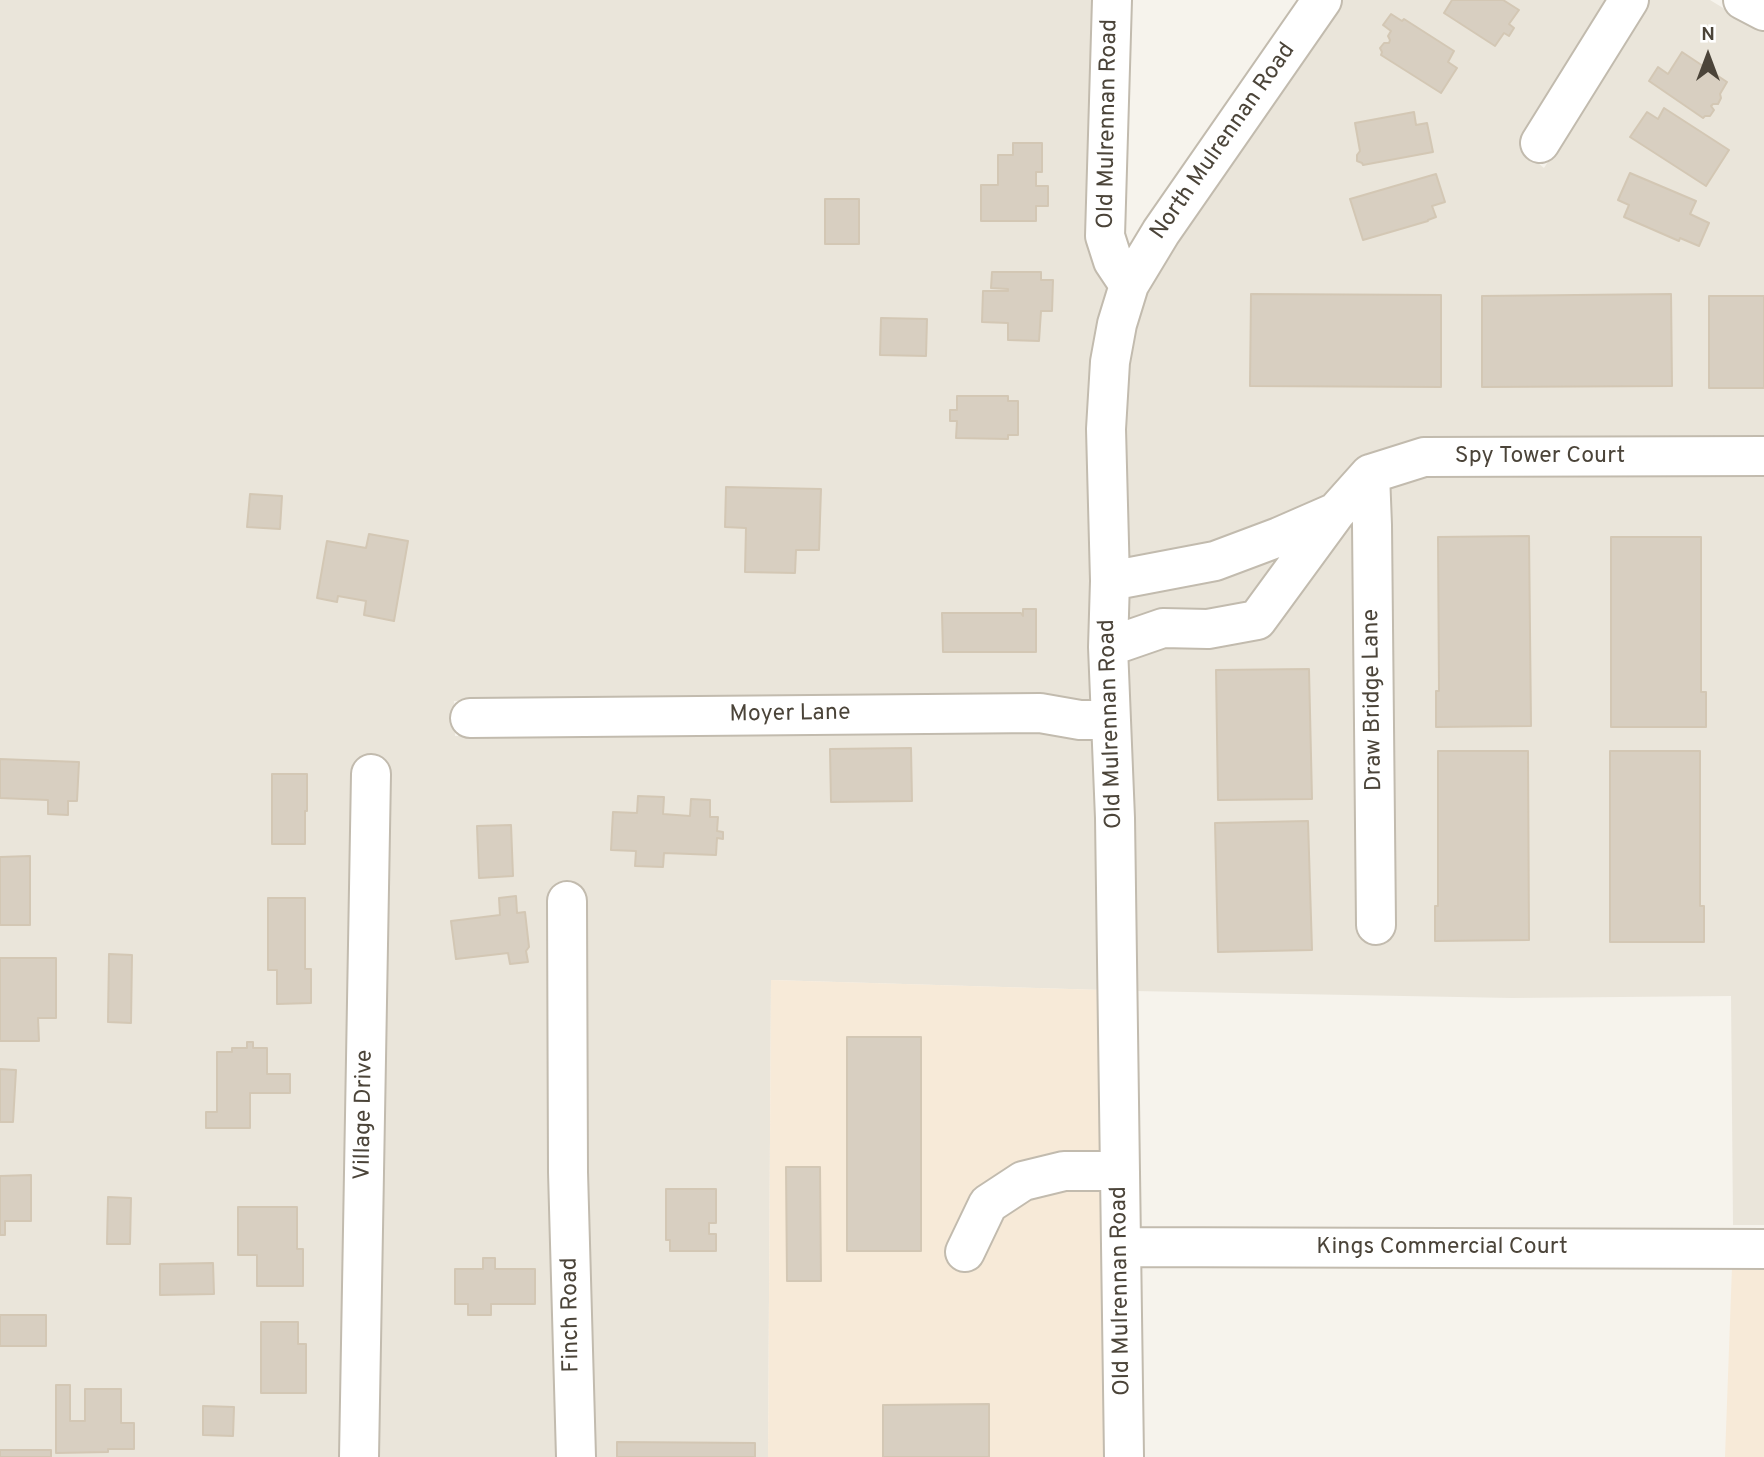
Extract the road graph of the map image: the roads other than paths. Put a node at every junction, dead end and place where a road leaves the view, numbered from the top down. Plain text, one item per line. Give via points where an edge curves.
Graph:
1 (1112, 0) edge
2 (1322, 0) edge
3 (1629, 0) edge
4 (1743, 0) edge
5 (1764, 11) edge
6 (1540, 144) dead end
7 (1129, 285) junction
8 (1764, 456) edge
9 (1370, 474) junction
10 (1336, 512) junction
11 (1235, 553) junction
12 (1110, 581) junction
13 (1271, 601) junction
14 (1108, 648) junction
15 (470, 718) dead end
16 (1110, 720) junction
17 (371, 774) dead end
18 (567, 901) dead end
19 (1376, 925) dead end
20 (1120, 1171) junction
21 (1121, 1247) junction
22 (1764, 1250) edge
23 (965, 1252) dead end
24 (359, 1457) edge
25 (576, 1457) edge
26 (1124, 1457) edge

1 - 7 street, Old Mulrennan Road via 1105,236
2 - 7 street, North Mulrennan Road
3 - 6 street
4 - 5 street
7 - 12 street, Old Mulrennan Road via 1110,362 1106,429
8 - 9 street, Spy Tower Court via 1424,457
9 - 10 street
9 - 19 street, Draw Bridge Lane
10 - 11 street
10 - 13 street
11 - 12 street via 1216,561
11 - 13 street
12 - 14 street, Old Mulrennan Road
13 - 14 street via 1257,620 1208,629 1163,628
14 - 16 street, Old Mulrennan Road
15 - 16 street, Moyer Lane via 1040,713
16 - 20 street, Old Mulrennan Road
17 - 24 street, Village Drive
18 - 25 street, Finch Road
20 - 21 street, Old Mulrennan Road
20 - 23 street via 1064,1171 1023,1181 988,1204
21 - 22 street, Kings Commercial Court
21 - 26 street, Old Mulrennan Road

